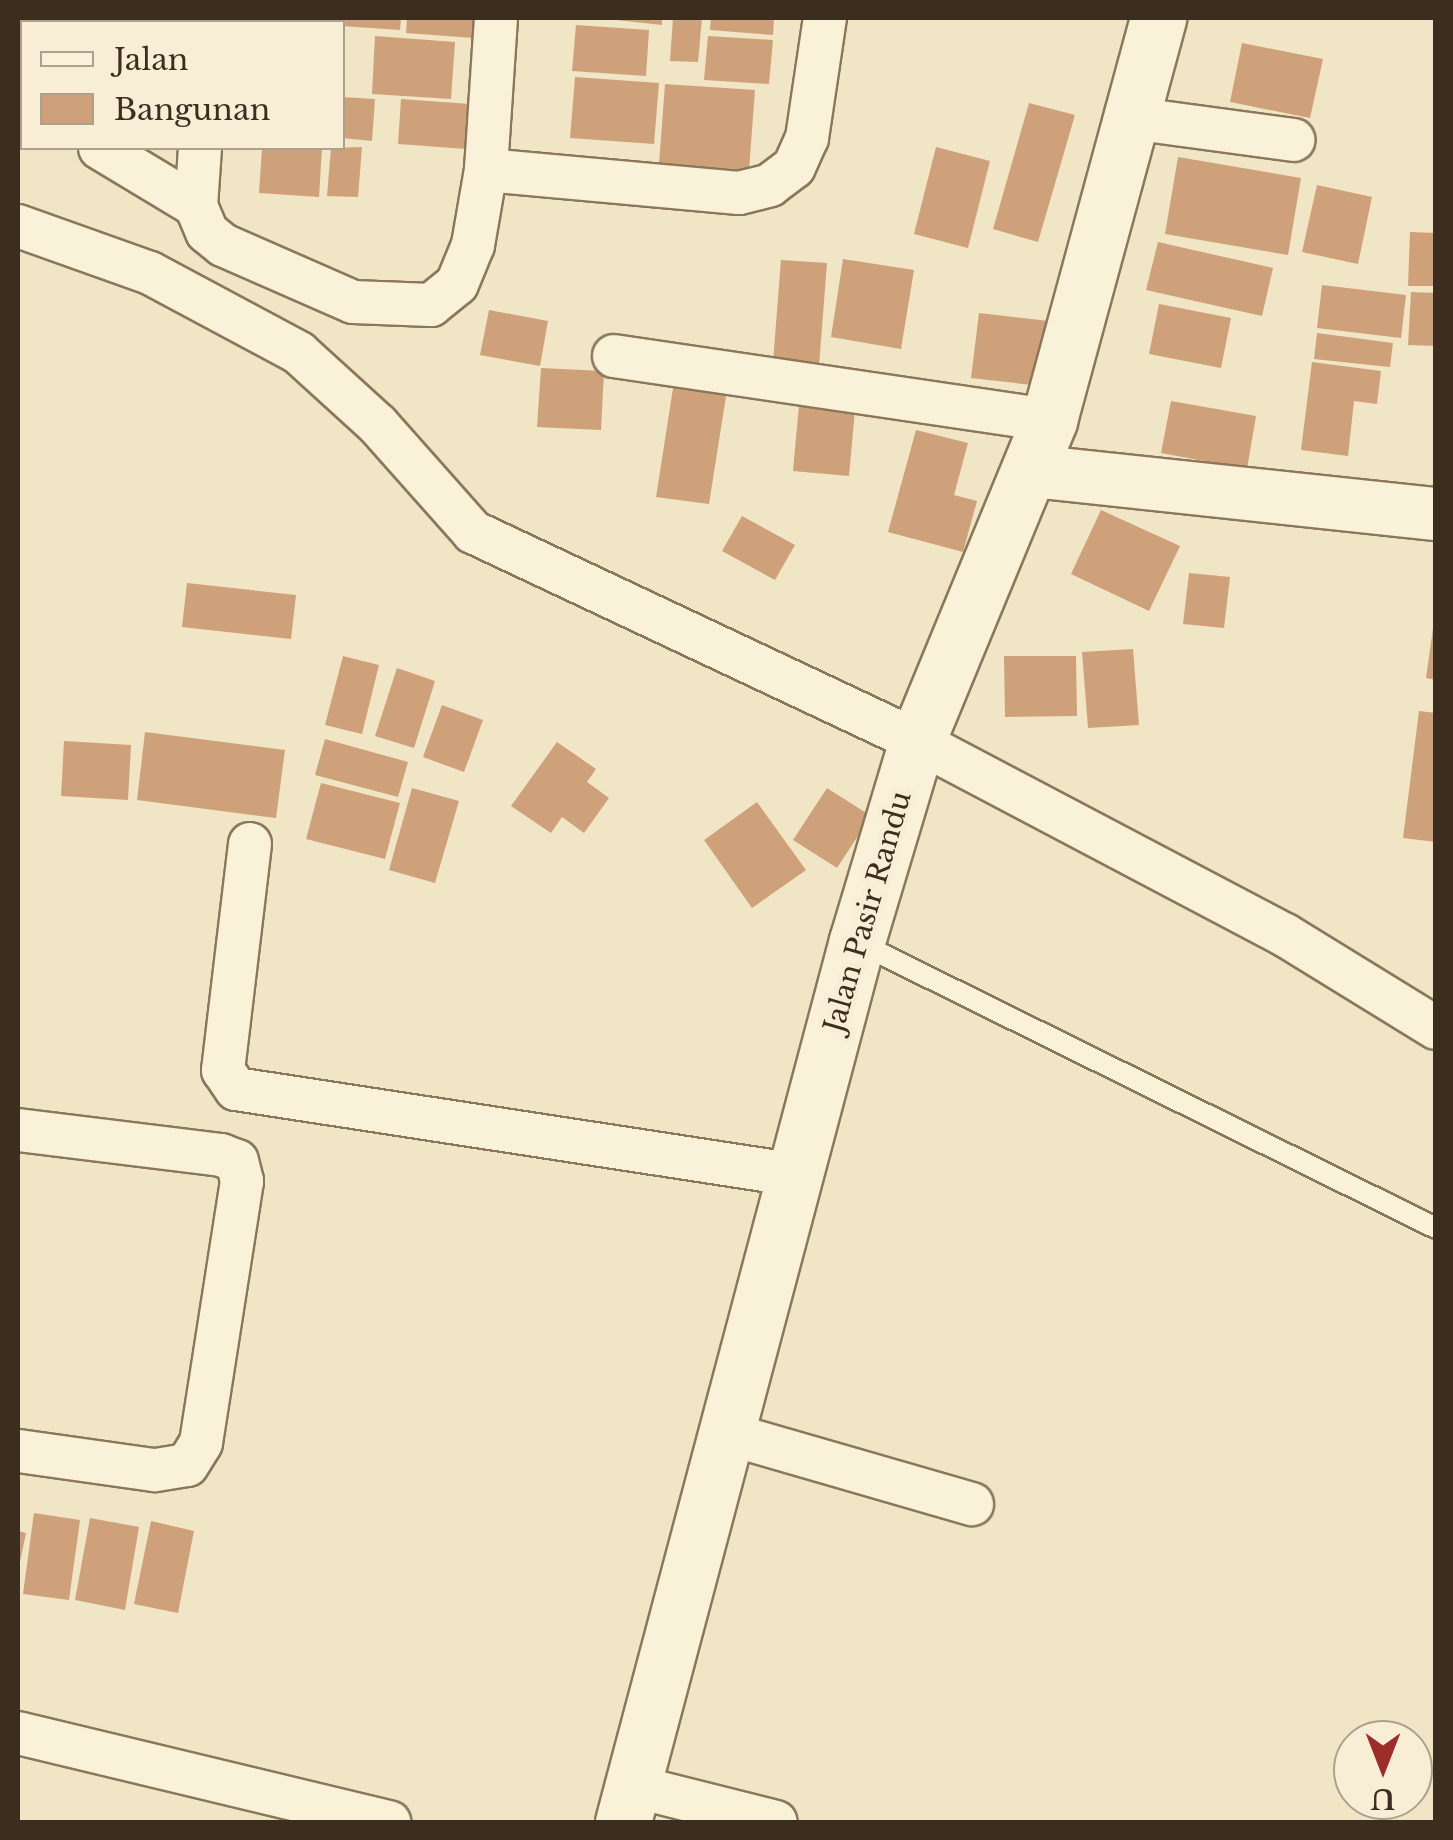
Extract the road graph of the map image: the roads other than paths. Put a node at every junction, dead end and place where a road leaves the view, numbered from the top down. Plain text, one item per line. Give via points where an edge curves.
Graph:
1 (496, 18) edge
2 (825, 18) edge
3 (1158, 18) edge
4 (1131, 118) junction
5 (1294, 140) dead end
6 (103, 150) edge
7 (200, 150) edge
8 (486, 170) junction
9 (196, 206) junction
10 (18, 226) edge
11 (614, 356) dead end
12 (1049, 420) junction
13 (1032, 471) junction
14 (1436, 514) edge
15 (916, 741) junction
16 (250, 844) dead end
17 (856, 941) junction
18 (1436, 1028) edge
19 (18, 1130) edge
20 (797, 1175) junction
21 (1436, 1228) edge
22 (729, 1434) junction
23 (18, 1451) edge
24 (972, 1504) dead end
25 (18, 1733) edge
26 (628, 1804) edge
27 (390, 1822) edge
28 (776, 1822) edge

1 - 8 street
2 - 8 street via 807,138 794,167 770,185 739,193
3 - 4 main road, Jalan Pasir Randu
4 - 5 street
4 - 12 main road, Jalan Pasir Randu
6 - 9 street
7 - 9 street
8 - 9 street via 473,245 458,284 431,304 352,302 222,245
10 - 15 street via 150,274 299,353 378,424 467,529
11 - 12 street
12 - 13 main road, Jalan Pasir Randu
13 - 14 street
13 - 15 main road, Jalan Pasir Randu
15 - 17 main road, Jalan Pasir Randu
15 - 18 street via 1285,935
16 - 20 street via 222,1070 236,1088
17 - 20 main road, Jalan Pasir Randu
17 - 21 lane
19 - 23 street via 221,1155 237,1162 242,1181 200,1443 187,1464 154,1470
20 - 22 main road, Jalan Pasir Randu
22 - 24 street
22 - 26 main road, Jalan Pasir Randu
25 - 27 street
26 - 28 street

